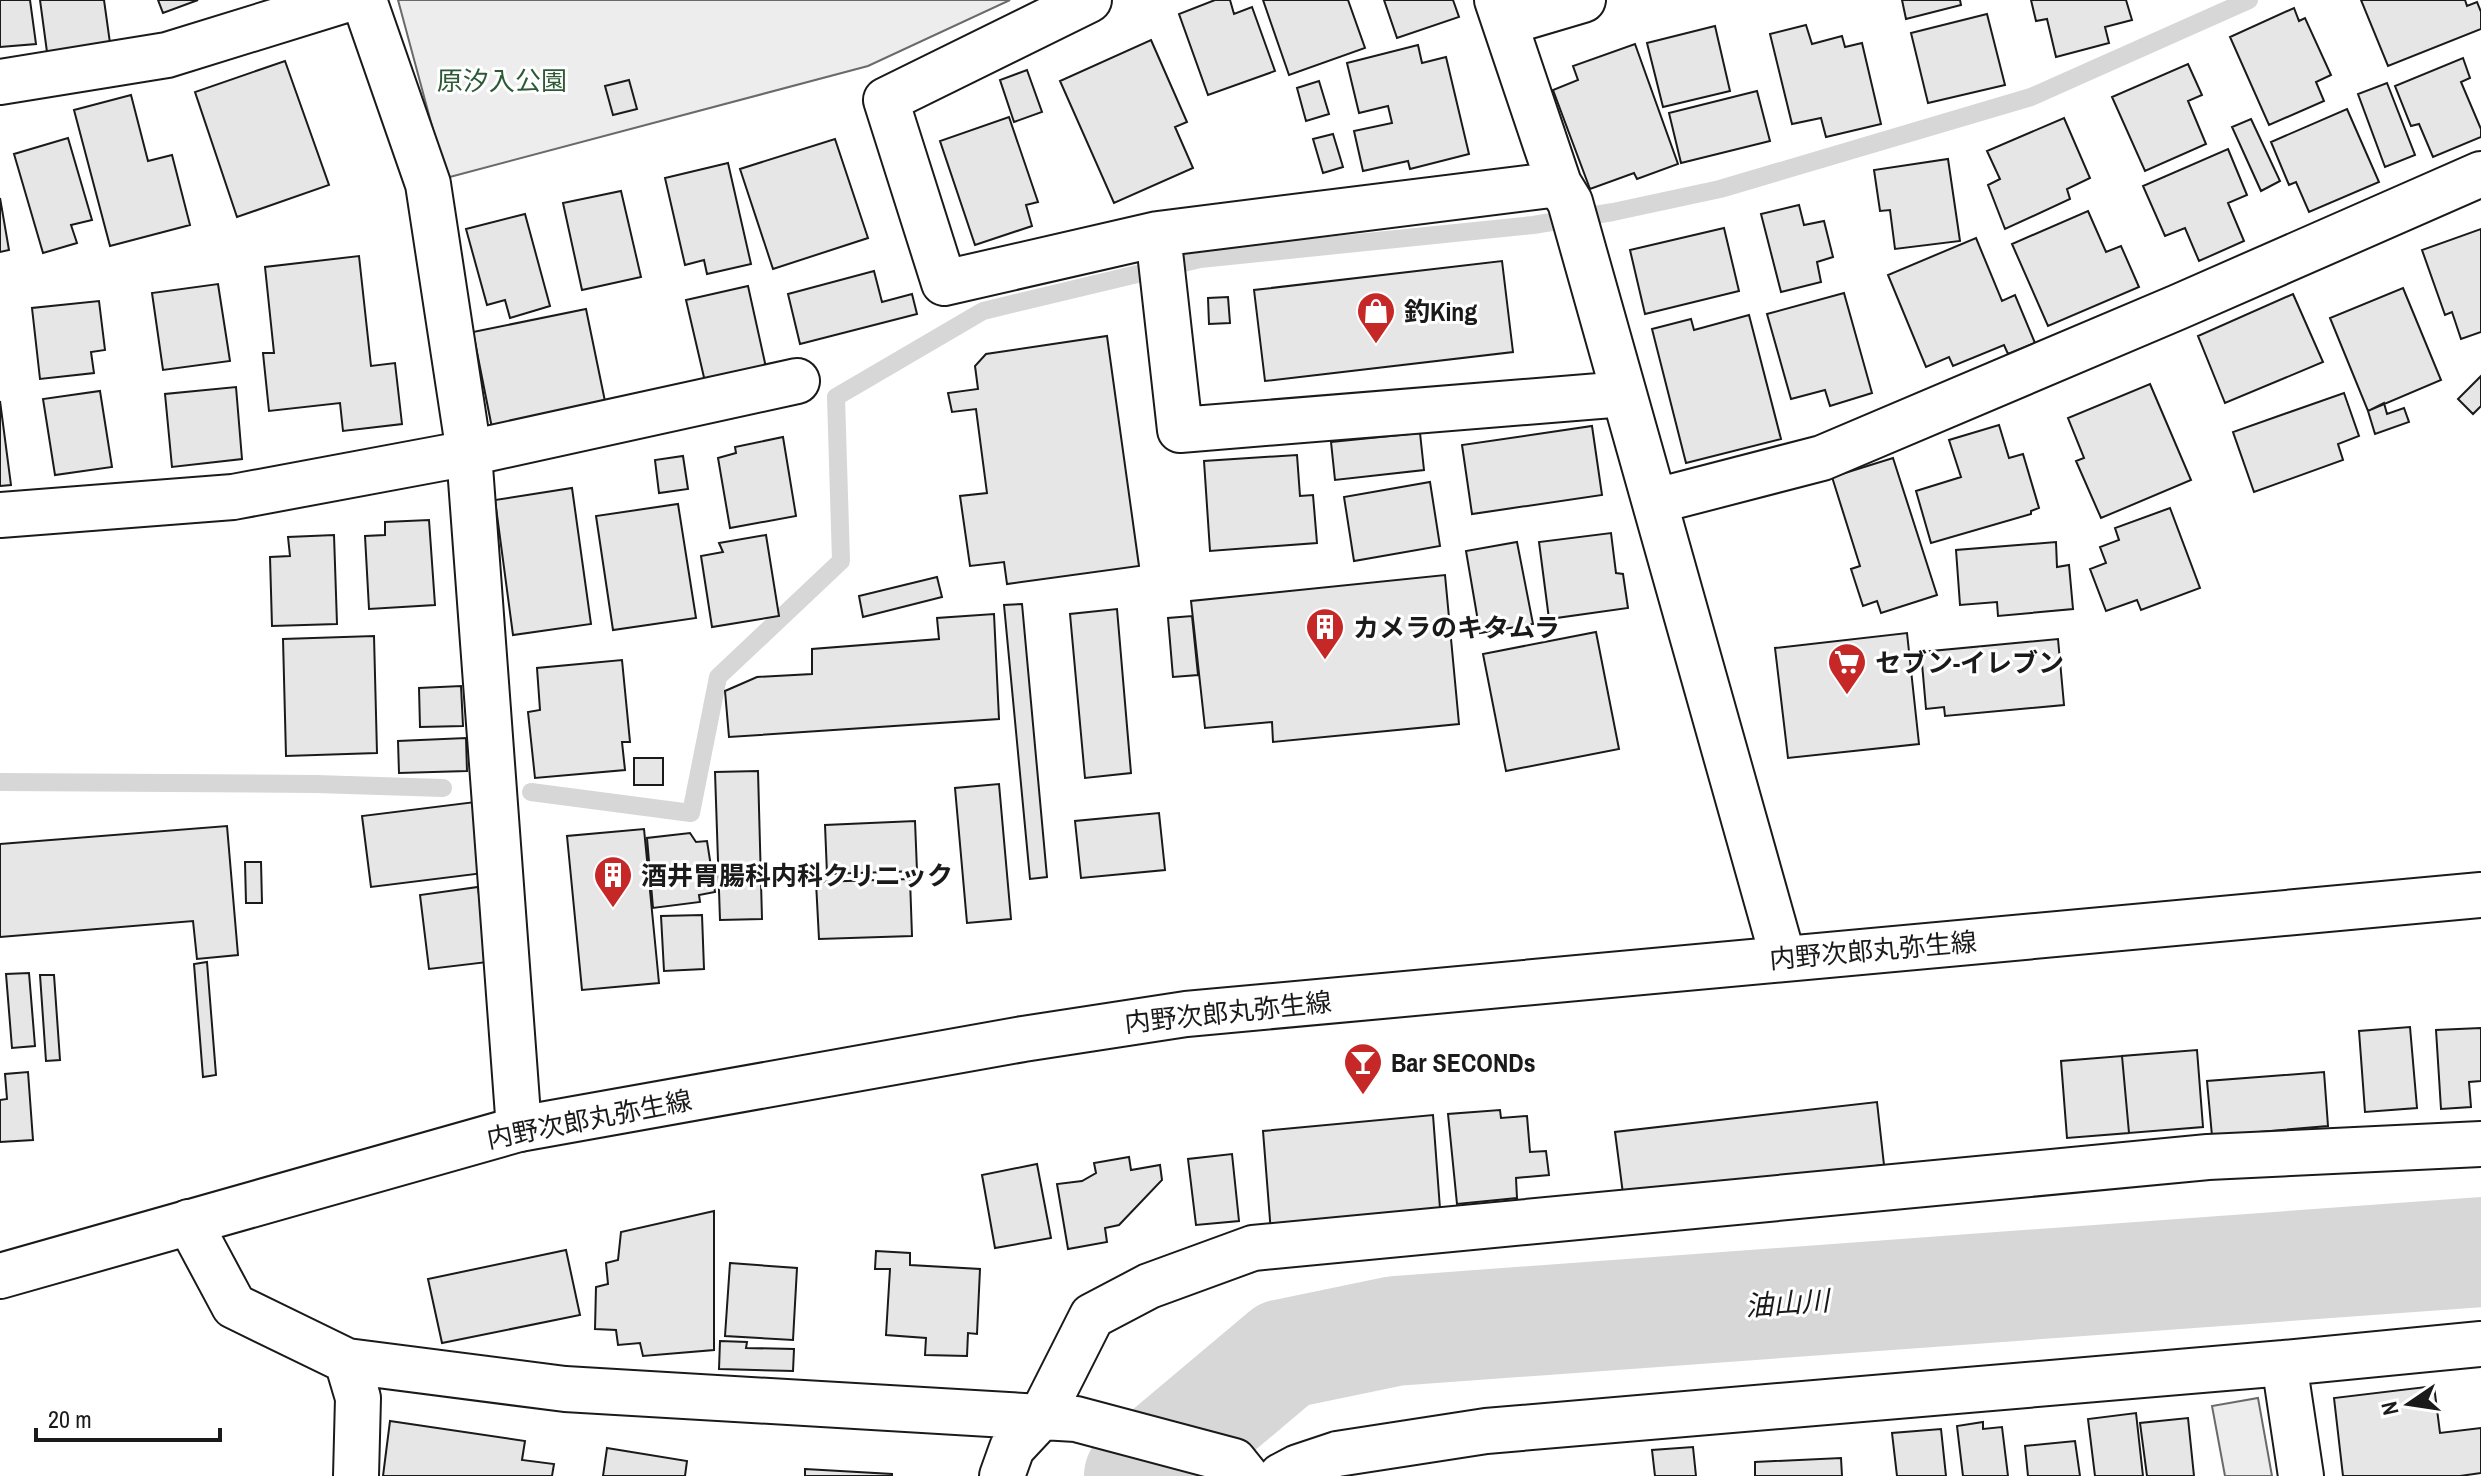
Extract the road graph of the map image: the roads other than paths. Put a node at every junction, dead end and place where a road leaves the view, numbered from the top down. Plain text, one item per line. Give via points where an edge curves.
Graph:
1 (345, 0) edge
2 (364, 0) edge
3 (1089, 0) edge
4 (1583, 0) edge
5 (1501, 12) edge
6 (0, 82) edge
7 (2481, 174) edge
8 (1565, 193) junction
9 (1158, 236) junction
10 (797, 381) dead end
11 (1624, 394) junction
12 (469, 453) junction
13 (1656, 501) junction
14 (0, 515) edge
15 (2481, 895) edge
16 (1783, 958) junction
17 (519, 1129) junction
18 (2481, 1144) edge
19 (189, 1222) junction
20 (0, 1276) edge
21 (2481, 1344) edge
22 (347, 1361) junction
23 (2284, 1363) junction
24 (1058, 1418) junction
25 (1240, 1468) edge
26 (356, 1476) edge
27 (1002, 1476) edge
28 (1281, 1476) edge
29 (2301, 1476) edge

1 - 6 street via 167,55
2 - 12 street via 428,184
3 - 9 street via 886,100 944,283
4 - 5 street
5 - 8 street
7 - 13 street via 1822,458
8 - 9 street
8 - 11 street
9 - 11 street via 1180,430
10 - 12 street
11 - 13 street
12 - 14 street via 233,497
12 - 17 street
13 - 16 street
15 - 16 street, 内野次郎丸弥生線
16 - 17 street, 内野次郎丸弥生線 via 1186,1014
17 - 19 street, 内野次郎丸弥生線
18 - 24 street via 2208,1157 1253,1248 1149,1286 1092,1316
19 - 20 street, 内野次郎丸弥生線
19 - 22 street via 234,1306
21 - 23 street
22 - 24 street via 565,1389
22 - 26 street via 358,1398
23 - 28 street via 1486,1431 1337,1454
23 - 29 street
24 - 25 street
24 - 27 street via 1012,1448

